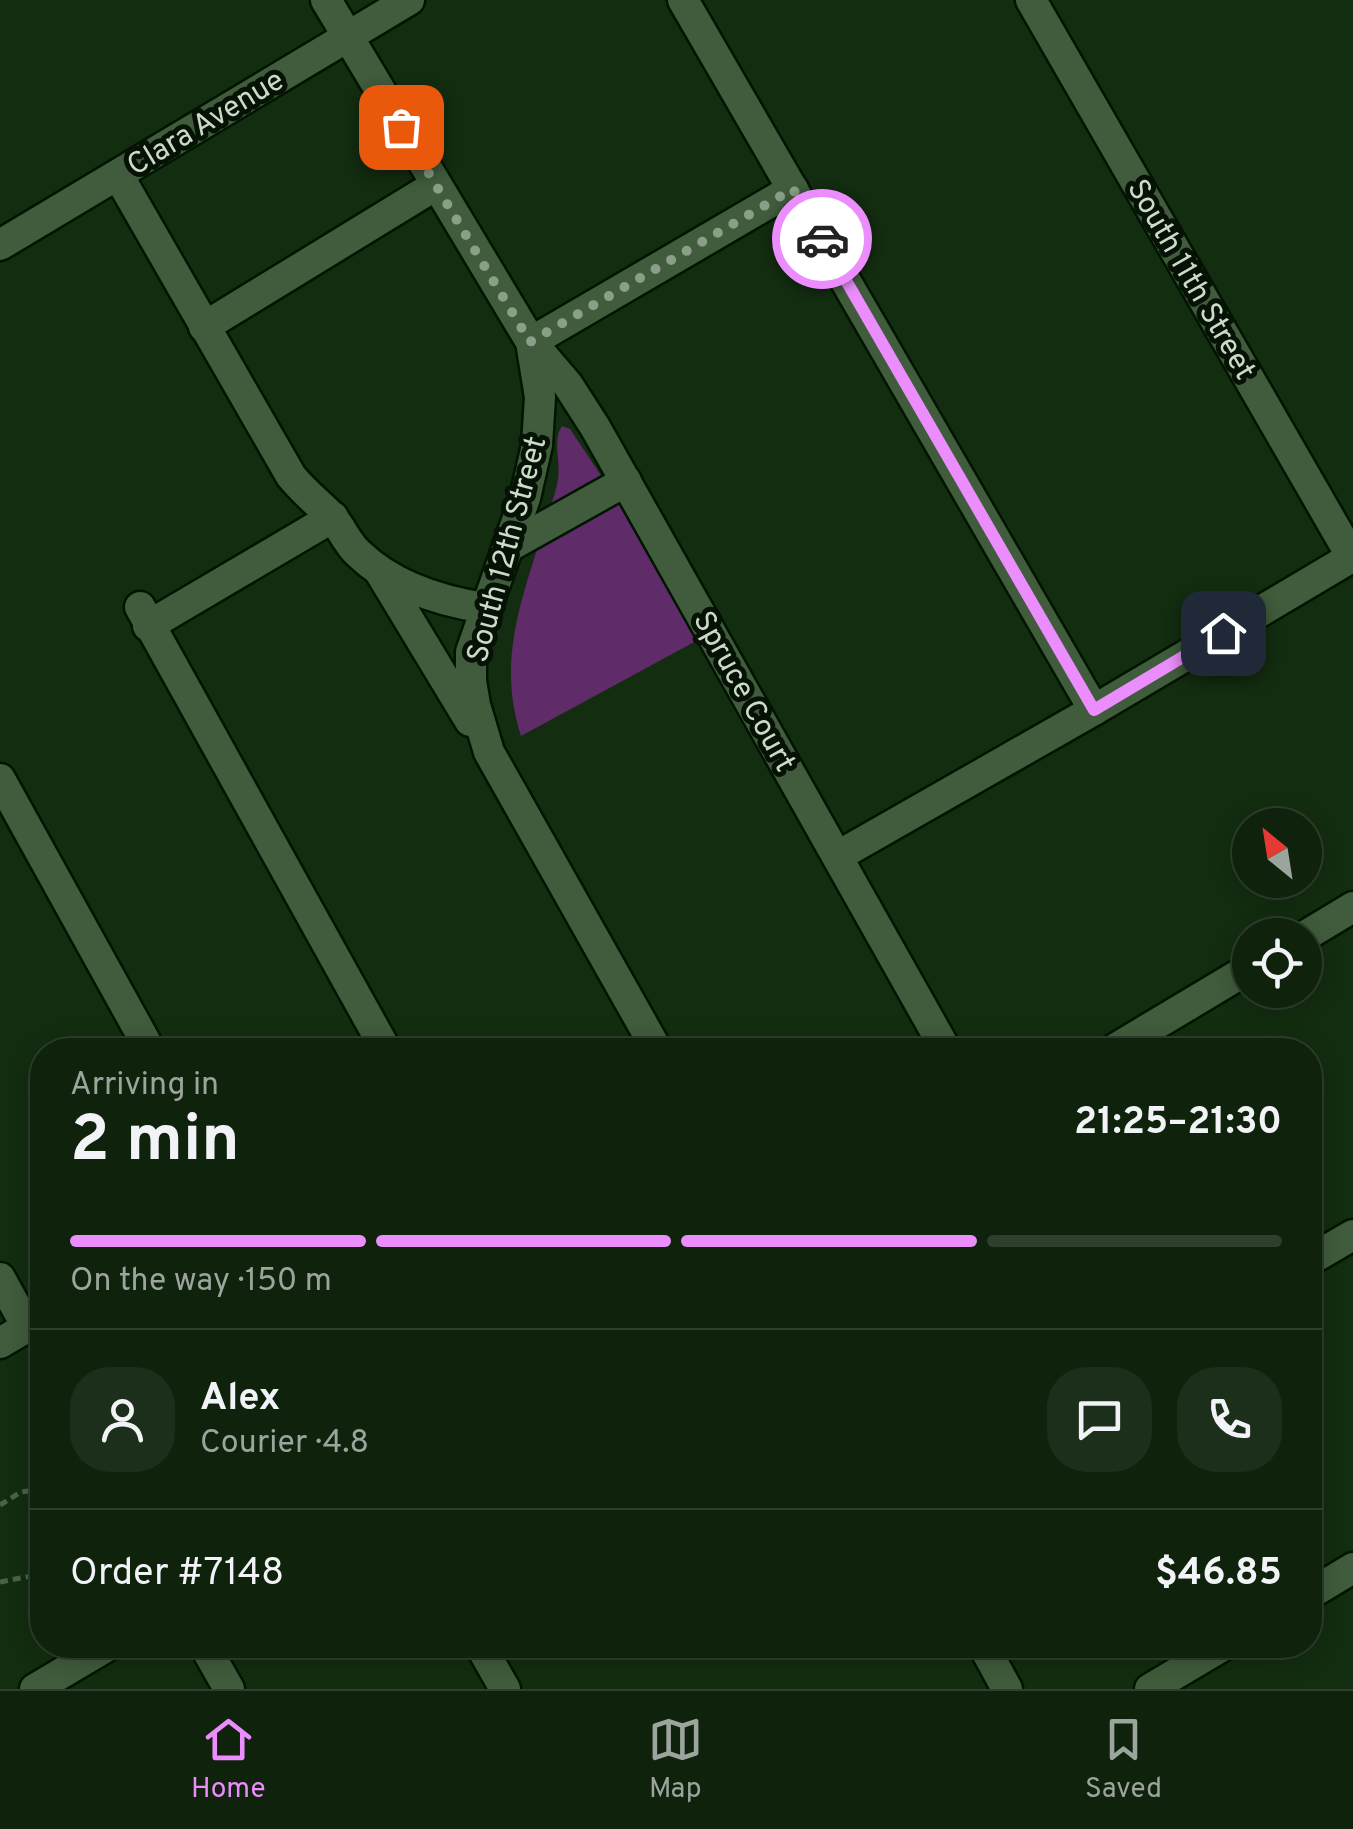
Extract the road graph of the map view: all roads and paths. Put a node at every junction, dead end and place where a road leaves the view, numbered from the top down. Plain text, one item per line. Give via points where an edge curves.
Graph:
1 (326, 0) edge
2 (410, 0) edge
3 (682, 0) edge
4 (1030, 0) edge
5 (347, 37) junction
6 (118, 174) junction
7 (436, 185) junction
8 (793, 189) junction
9 (0, 245) edge
10 (204, 327) junction
11 (530, 342) junction
12 (626, 482) junction
13 (333, 518) junction
14 (510, 546) junction
15 (1352, 558) edge
16 (378, 570) junction
17 (486, 608) junction
18 (1094, 710) junction
19 (489, 752) junction
20 (0, 779) edge
21 (838, 856) junction
22 (1353, 907) edge
23 (1322, 926) edge
24 (1232, 979) edge
25 (143, 1038) edge
26 (379, 1038) edge
27 (650, 1038) edge
28 (939, 1038) edge
29 (1133, 1038) edge
30 (1353, 1235) edge
31 (1322, 1253) edge
32 (0, 1278) edge
33 (0, 1344) edge
34 (30, 1491) edge
35 (0, 1505) edge
36 (1353, 1568) edge
37 (30, 1576) edge
38 (0, 1582) edge
39 (1322, 1587) edge
40 (87, 1658) edge
41 (211, 1658) edge
42 (487, 1658) edge
43 (991, 1658) edge
44 (1202, 1658) edge
45 (34, 1689) edge
46 (229, 1689) edge
47 (505, 1689) edge
48 (1007, 1689) edge
49 (1150, 1689) edge

1 - 5 street, South 12th Street
2 - 5 street, Clara Avenue
3 - 8 street
4 - 15 street, South 11th Street
5 - 6 street, Clara Avenue
5 - 7 street, South 12th Street
6 - 9 street, Clara Avenue
6 - 10 street
7 - 10 street
7 - 11 street, South 12th Street
8 - 11 street
8 - 18 street
10 - 13 street via 291,476
11 - 12 street, Spruce Court via 574,394
11 - 14 street, South 12th Street via 540,422
12 - 14 street
12 - 21 street, Spruce Court
13 - 16 street
13 - 26 street via 144,616
14 - 17 street, South 12th Street
15 - 18 street
16 - 17 street via 423,594
16 - 19 street
17 - 19 street, South 12th Street via 471,680
18 - 21 street
19 - 27 street, South 12th Street
20 - 25 street
21 - 28 street, Spruce Court
22 - 23 street
24 - 29 street
30 - 31 street
32 - 33 street via 27,1327
34 - 35 path
36 - 39 street
37 - 38 path
40 - 45 street
41 - 46 street
42 - 47 street
43 - 48 street
44 - 49 street

